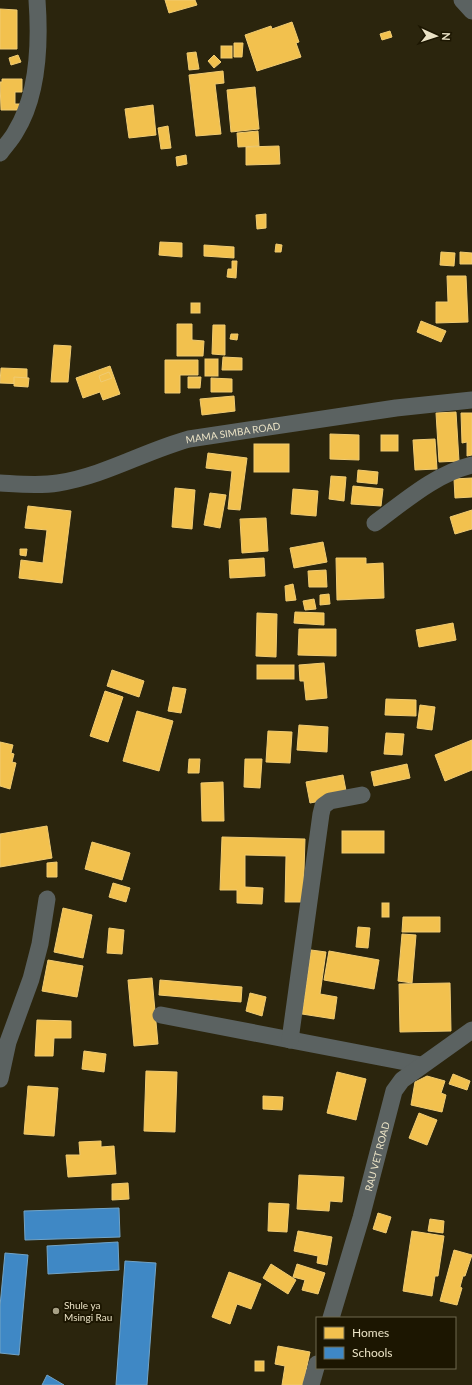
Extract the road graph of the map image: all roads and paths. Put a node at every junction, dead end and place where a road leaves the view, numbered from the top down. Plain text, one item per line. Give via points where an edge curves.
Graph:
1 (37, 0) edge
2 (462, 0) edge
3 (472, 12) edge
4 (0, 154) edge
5 (472, 400) edge
6 (472, 465) edge
7 (0, 483) edge
8 (375, 523) dead end
9 (362, 795) dead end
10 (47, 899) dead end
11 (161, 1015) dead end
12 (472, 1030) edge
13 (290, 1040) junction
14 (421, 1065) junction
15 (0, 1079) edge
16 (331, 1317) edge
17 (316, 1368) edge
18 (311, 1385) edge

1 - 4 street via 38,44 31,98 17,131
2 - 3 street
5 - 7 street, MAMA SIMBA ROAD via 396,408 189,439 117,466 58,483
6 - 8 street via 452,471 431,482
9 - 13 street via 330,801 323,806
10 - 15 street via 32,979 8,1042
11 - 13 street
12 - 14 street, RAU VET ROAD
13 - 14 street
14 - 16 street, RAU VET ROAD via 402,1080 394,1091
17 - 18 street

